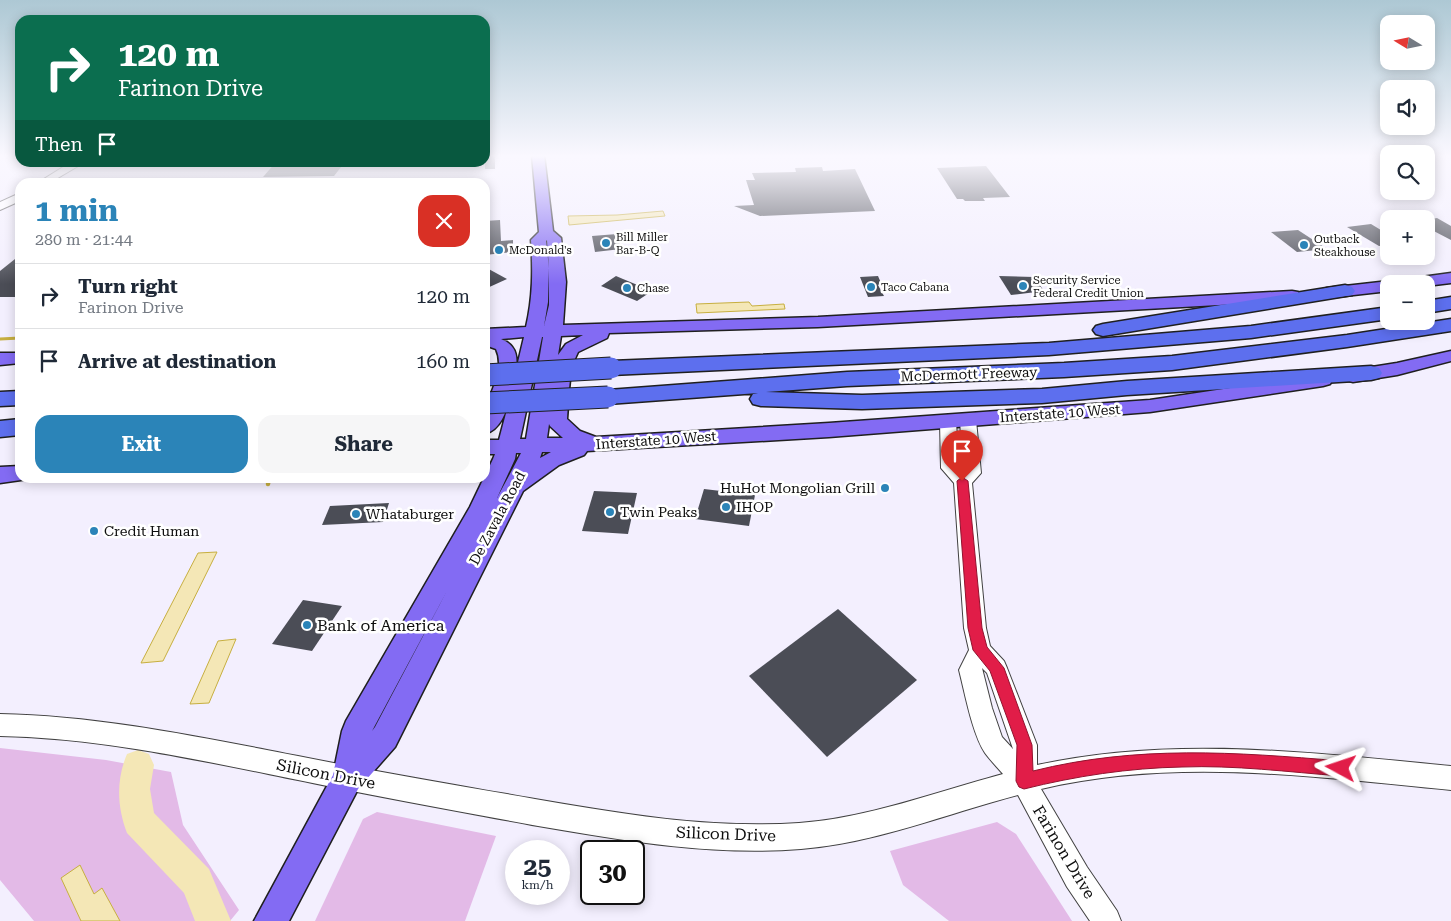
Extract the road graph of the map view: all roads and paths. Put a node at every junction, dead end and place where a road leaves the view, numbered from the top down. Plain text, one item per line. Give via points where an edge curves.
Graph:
1 (15, 198) edge
2 (542, 198) edge
3 (0, 206) edge
4 (546, 233) junction
5 (1451, 278) edge
6 (1435, 280) edge
7 (1380, 287) edge
8 (1345, 292) junction
9 (540, 302) junction
10 (1451, 303) edge
11 (557, 304) junction
12 (1435, 306) edge
13 (1380, 314) edge
14 (1451, 325) edge
15 (618, 328) junction
16 (533, 332) junction
17 (554, 332) junction
18 (490, 333) edge
19 (490, 335) edge
20 (490, 338) edge
21 (925, 356) junction
22 (1451, 356) edge
23 (15, 358) edge
24 (0, 359) edge
25 (1371, 373) junction
26 (490, 375) edge
27 (0, 384) edge
28 (15, 385) edge
29 (666, 393) junction
30 (15, 398) edge
31 (0, 399) edge
32 (490, 403) edge
33 (958, 421) junction
34 (490, 422) edge
35 (15, 426) edge
36 (0, 428) edge
37 (594, 444) junction
38 (535, 446) junction
39 (496, 447) edge
40 (490, 471) edge
41 (15, 474) edge
42 (0, 475) edge
43 (484, 483) edge
44 (487, 483) edge
45 (513, 488) junction
46 (481, 508) junction
47 (0, 725) edge
48 (1451, 778) edge
49 (347, 779) junction
50 (1024, 781) junction
51 (271, 921) edge
52 (1107, 921) edge

1 - 3 street
2 - 4 main road, De Zavala Road
4 - 9 main road, De Zavala Road via 538,240
4 - 11 main road, De Zavala Road via 554,238
5 - 6 main road
7 - 8 main road
8 - 15 main road via 818,322
8 - 21 highway
9 - 16 main road, De Zavala Road
9 - 18 main road via 522,318
10 - 12 highway
11 - 15 main road via 572,319
11 - 17 main road, De Zavala Road
13 - 21 highway, McDermott Freeway via 1251,332
14 - 29 highway, McDermott Freeway via 1172,362 847,379
15 - 17 main road
15 - 37 main road via 581,342 571,349 566,358 557,421 573,436
16 - 17 main road
16 - 19 main road
16 - 39 main road, De Zavala Road
17 - 38 main road, De Zavala Road
20 - 34 main road via 503,346 508,358 495,414
21 - 26 highway, McDermott Freeway, bridge
22 - 25 main road, Interstate 10 West
23 - 24 main road
25 - 29 highway via 1042,396 862,402 784,401
25 - 33 main road, Interstate 10 West via 1150,406
27 - 28 highway
29 - 32 highway, McDermott Freeway, bridge
30 - 31 highway
33 - 37 main road, Interstate 10 West
33 - 50 street, Farinon Drive via 950,468 962,481 975,628 980,650 970,670 993,744
35 - 36 highway
37 - 38 main road, Interstate 10 West
37 - 45 main road via 551,460
38 - 39 main road, Interstate 10 West
38 - 45 main road, De Zavala Road
39 - 40 main road, De Zavala Road
41 - 42 main road
43 - 46 main road
44 - 46 main road, De Zavala Road
45 - 49 main road, De Zavala Road via 385,737
46 - 49 main road, De Zavala Road via 356,731
47 - 49 street, Silicon Drive via 69,728 198,748
48 - 50 street, Silicon Drive via 1250,761 1183,759 1119,763
49 - 50 street, Silicon Drive via 626,828 691,835 764,836 817,834 913,814
49 - 51 main road, De Zavala Road
50 - 52 street, Farinon Drive via 1077,877

